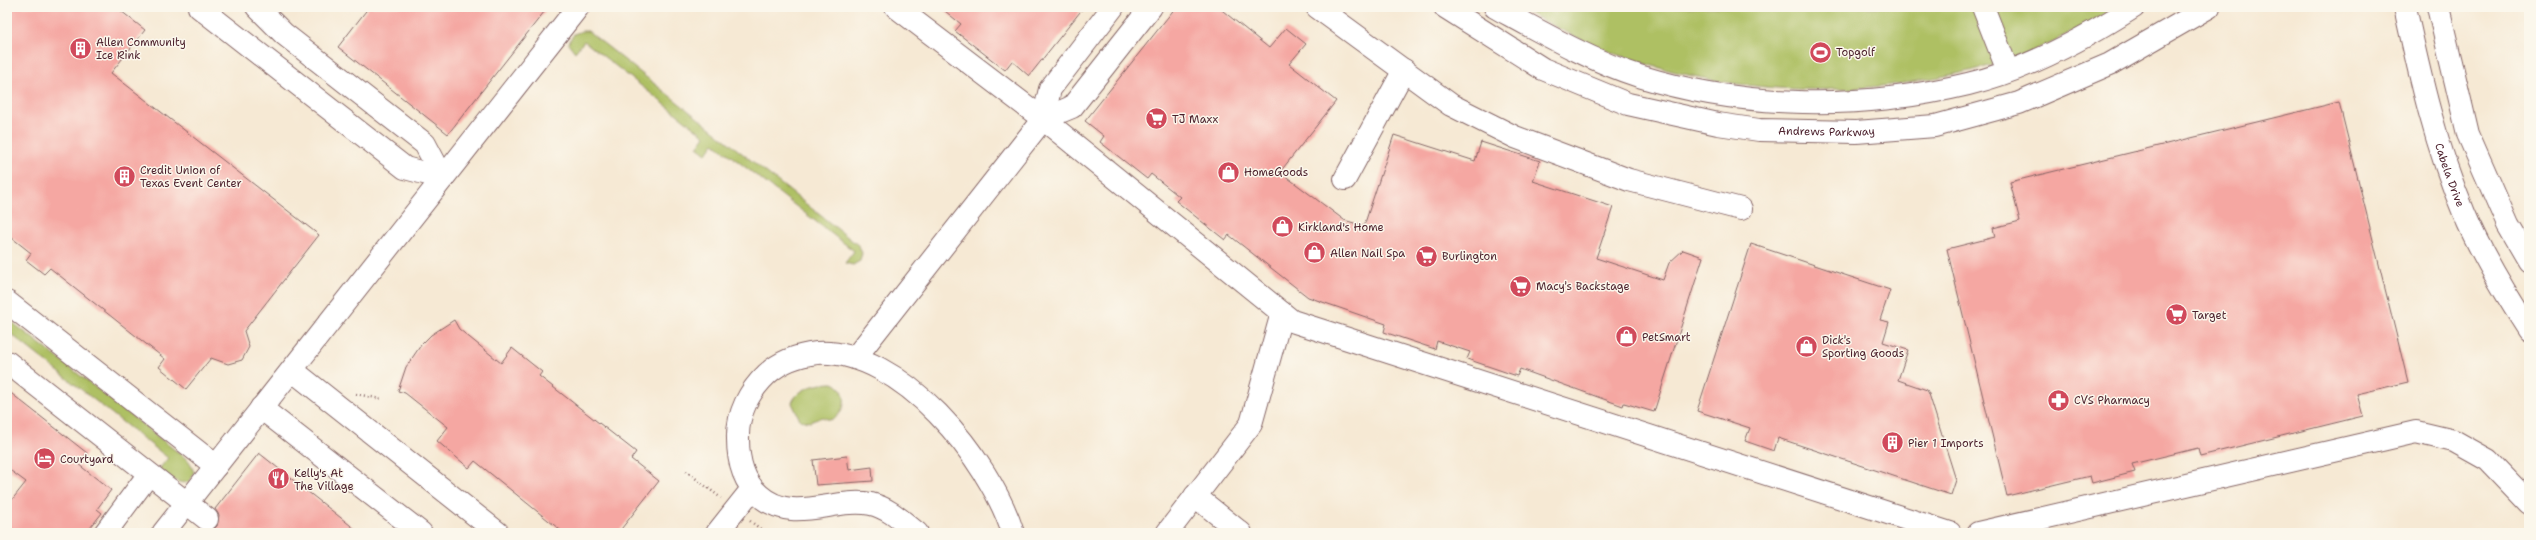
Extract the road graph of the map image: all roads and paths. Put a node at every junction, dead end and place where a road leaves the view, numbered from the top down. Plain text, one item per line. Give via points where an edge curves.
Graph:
1 (199, 7) edge
2 (257, 7) edge
3 (578, 7) edge
4 (896, 7) edge
5 (1113, 7) edge
6 (1151, 7) edge
7 (1317, 7) edge
8 (1444, 7) edge
9 (1495, 7) edge
10 (1983, 7) edge
11 (2134, 7) edge
12 (2209, 7) edge
13 (2405, 7) edge
14 (2438, 7) edge
15 (1404, 70) junction
16 (2008, 71) junction
17 (1762, 101) junction
18 (1043, 119) junction
19 (1759, 130) junction
20 (443, 178) junction
21 (1345, 179) dead end
22 (1741, 209) dead end
23 (2529, 261) edge
24 (7, 302) edge
25 (1282, 313) junction
26 (2529, 330) edge
27 (855, 358) junction
28 (7, 362) edge
29 (292, 370) junction
30 (356, 394) dead end
31 (382, 399) dead end
32 (261, 408) junction
33 (216, 466) junction
34 (150, 474) junction
35 (752, 489) junction
36 (1195, 496) junction
37 (186, 503) junction
38 (2529, 503) edge
39 (207, 519) dead end
40 (1988, 532) edge
41 (105, 533) edge
42 (163, 533) edge
43 (421, 533) edge
44 (498, 533) edge
45 (717, 533) edge
46 (917, 533) edge
47 (1013, 533) edge
48 (1167, 533) edge
49 (1241, 533) edge
50 (1950, 533) edge

1 - 20 street via 404,168
2 - 20 street via 284,34 425,144
3 - 20 street
4 - 18 street
5 - 18 street via 1050,89
6 - 18 street via 1072,107
7 - 15 street
8 - 19 street, Andrews Parkway via 1543,69 1628,104 1718,124
9 - 17 street via 1557,40 1638,76 1714,95
10 - 16 street
11 - 16 street via 2093,33
12 - 19 street, Andrews Parkway via 2110,64 2019,103 1943,124 1856,132
13 - 26 street, Cabela Drive via 2424,96 2440,150 2464,214 2505,293
14 - 23 street via 2468,134 2508,225
15 - 21 street
15 - 22 street via 1451,105 1548,151 1629,180
16 - 17 street via 1969,84 1852,101
17 - 19 street
18 - 25 street
18 - 27 street
20 - 29 street
24 - 33 street
25 - 36 street via 1251,424
25 - 50 street via 1292,321
27 - 35 street via 832,352 806,354 783,362 761,380 750,394 741,413 738,432 738,453 743,472
27 - 47 street via 885,370 916,394 945,422 984,472
28 - 34 street
29 - 32 street
29 - 44 street
30 - 31 path
32 - 33 street
32 - 43 street
33 - 37 street
34 - 37 street
34 - 41 street
35 - 45 street
35 - 46 street via 765,500 787,509 861,504 879,506
36 - 48 street
36 - 49 street
37 - 39 street
37 - 42 street
38 - 40 street via 2488,460 2454,441 2416,432

